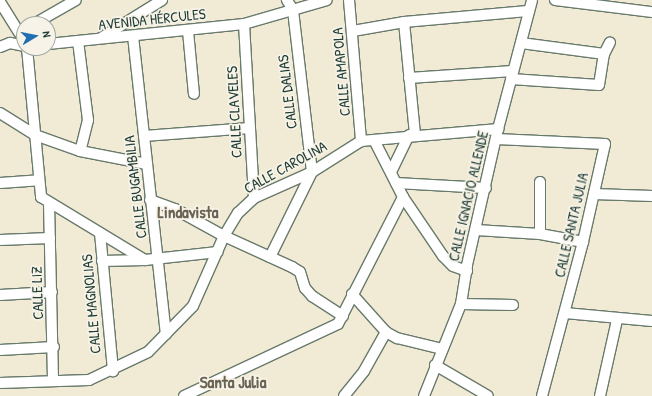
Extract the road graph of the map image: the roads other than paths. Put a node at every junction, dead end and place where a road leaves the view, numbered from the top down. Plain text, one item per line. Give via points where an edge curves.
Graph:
1 (76, 0) edge
2 (162, 0) edge
3 (287, 0) edge
4 (326, 0) edge
5 (350, 0) edge
6 (532, 0) edge
7 (555, 0) edge
8 (0, 2) edge
9 (146, 4) edge
10 (293, 10) junction
11 (528, 11) junction
12 (652, 12) edge
13 (48, 16) edge
14 (404, 22) junction
15 (16, 23) edge
16 (244, 24) junction
17 (188, 31) junction
18 (353, 31) junction
19 (133, 36) junction
20 (16, 37) edge
21 (99, 39) junction
22 (78, 41) junction
23 (610, 42) dead end
24 (10, 43) junction
25 (56, 43) edge
26 (521, 43) junction
27 (16, 44) edge
28 (0, 47) edge
29 (604, 54) junction
30 (28, 56) edge
31 (512, 75) junction
32 (409, 78) junction
33 (194, 94) dead end
34 (0, 113) edge
35 (250, 128) junction
36 (498, 129) junction
37 (35, 135) junction
38 (412, 135) junction
39 (144, 136) junction
40 (496, 139) junction
41 (374, 140) junction
42 (361, 141) junction
43 (80, 151) junction
44 (147, 164) junction
45 (312, 172) junction
46 (391, 172) junction
47 (39, 180) junction
48 (540, 182) dead end
49 (0, 184) edge
50 (396, 184) junction
51 (486, 188) junction
52 (594, 194) junction
53 (403, 196) junction
54 (652, 196) edge
55 (254, 198) junction
56 (45, 200) junction
57 (150, 200) junction
58 (476, 230) junction
59 (100, 233) junction
60 (540, 234) junction
61 (224, 236) junction
62 (50, 238) junction
63 (0, 240) edge
64 (583, 242) junction
65 (218, 252) junction
66 (270, 257) junction
67 (159, 259) junction
68 (145, 260) junction
69 (102, 261) junction
70 (466, 271) junction
71 (52, 292) junction
72 (352, 294) junction
73 (0, 295) edge
74 (461, 304) junction
75 (513, 305) dead end
76 (564, 313) junction
77 (341, 320) junction
78 (617, 320) junction
79 (652, 321) edge
80 (386, 332) junction
81 (166, 334) junction
82 (54, 347) junction
83 (442, 349) junction
84 (0, 350) edge
85 (436, 365) junction
86 (113, 371) junction
87 (54, 381) junction
88 (0, 383) edge
89 (184, 396) edge
90 (344, 396) edge
91 (424, 396) edge
92 (488, 396) edge
93 (542, 396) edge
94 (600, 396) edge

1 - 13 street
2 - 9 street
3 - 10 street
4 - 10 street, AVENIDA HÉRCULES
5 - 18 street, CALLE AMAPOLA
6 - 11 street, CALLE IGNACIO ALLENDE
7 - 12 street
8 - 15 street
9 - 21 street
10 - 16 street, AVENIDA HÉRCULES
10 - 45 street, CALLE DALIAS
11 - 14 street
11 - 26 street, CALLE IGNACIO ALLENDE
14 - 18 street
14 - 32 street
16 - 17 street, AVENIDA HÉRCULES
16 - 35 street, CALLE CLAVELES
17 - 19 street, AVENIDA HÉRCULES
17 - 33 street
18 - 42 street, CALLE AMAPOLA
19 - 21 street, AVENIDA HÉRCULES
19 - 39 street, CALLE BUGAMBILIA
20 - 24 street
21 - 22 street, AVENIDA HÉRCULES
22 - 25 street, AVENIDA HÉRCULES
22 - 43 street via 88,120
23 - 29 street
24 - 27 street
24 - 28 street
26 - 29 street
26 - 31 street, CALLE IGNACIO ALLENDE
29 - 31 street via 599,85
30 - 37 street, CALLE LIZ
31 - 32 street
31 - 36 street, CALLE IGNACIO ALLENDE
32 - 38 street
34 - 37 street
35 - 39 street
35 - 55 street, CALLE CLAVELES
36 - 38 street, CALLE CAROLINA
36 - 40 street, CALLE IGNACIO ALLENDE
37 - 43 street
37 - 47 street, CALLE LIZ
38 - 41 street, CALLE CAROLINA
38 - 46 street
39 - 44 street, CALLE BUGAMBILIA
40 - 51 street, CALLE IGNACIO ALLENDE
40 - 52 street, CALLE SANTA JULIA via 605,144
41 - 42 street, CALLE CAROLINA
41 - 46 street
42 - 45 street, CALLE CAROLINA
43 - 44 street
44 - 57 street, CALLE BUGAMBILIA
45 - 55 street, CALLE CAROLINA
45 - 66 street
46 - 50 street
47 - 49 street
47 - 56 street, CALLE LIZ
48 - 60 street
50 - 51 street
50 - 53 street
51 - 58 street, CALLE IGNACIO ALLENDE
52 - 54 street
52 - 64 street, CALLE SANTA JULIA
53 - 70 street via 442,256 452,266
53 - 72 street
55 - 61 street, CALLE CAROLINA via 238,213
56 - 59 street
56 - 62 street, CALLE LIZ
57 - 61 street via 175,209
57 - 67 street, CALLE BUGAMBILIA
58 - 60 street
58 - 70 street, CALLE IGNACIO ALLENDE
59 - 68 street
59 - 69 street, CALLE MAGNOLIAS
60 - 64 street
61 - 65 street, CALLE CAROLINA
61 - 66 street
62 - 63 street
62 - 71 street, CALLE LIZ
64 - 76 street, CALLE SANTA JULIA
65 - 67 street
65 - 81 street, CALLE CAROLINA via 193,306
66 - 77 street via 300,272 305,288
67 - 68 street
67 - 81 street, CALLE BUGAMBILIA
68 - 69 street
69 - 86 street, CALLE MAGNOLIAS
70 - 74 street, CALLE IGNACIO ALLENDE
71 - 73 street
71 - 82 street, CALLE LIZ
72 - 77 street
72 - 80 street
74 - 75 street
74 - 83 street, CALLE IGNACIO ALLENDE
76 - 78 street
76 - 93 street, CALLE SANTA JULIA
77 - 89 street
78 - 79 street
78 - 94 street
80 - 83 street via 397,338
80 - 90 street via 364,371
81 - 86 street, CALLE CAROLINA via 148,352
82 - 84 street
82 - 87 street, CALLE LIZ
83 - 85 street, CALLE IGNACIO ALLENDE
85 - 91 street, CALLE IGNACIO ALLENDE
85 - 92 street
86 - 87 street, CALLE CAROLINA via 89,380
87 - 88 street, CALLE CAROLINA

